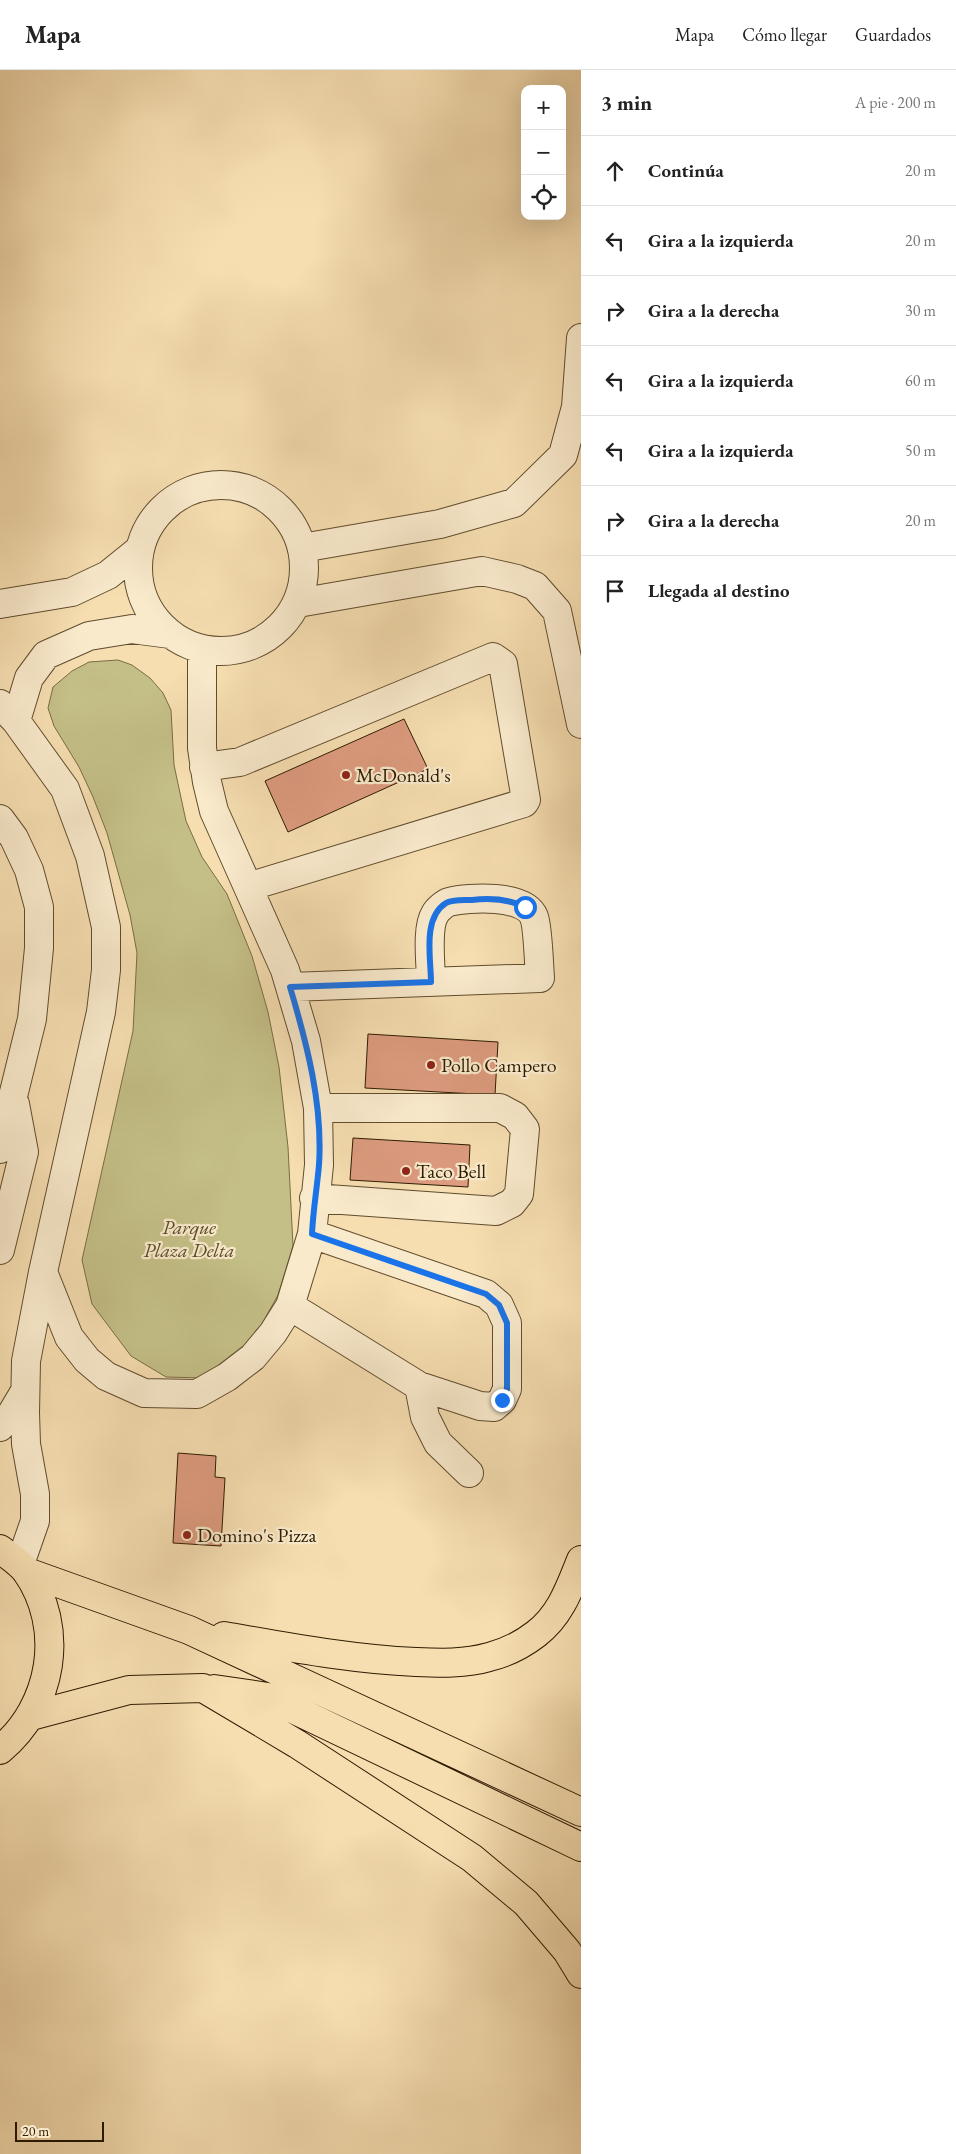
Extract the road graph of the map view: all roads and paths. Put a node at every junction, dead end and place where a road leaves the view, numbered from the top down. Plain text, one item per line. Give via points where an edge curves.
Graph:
1 (581, 338) edge
2 (302, 548) junction
3 (140, 550) junction
4 (298, 603) junction
5 (0, 604) edge
6 (170, 634) junction
7 (202, 650) junction
8 (8, 712) edge
9 (581, 724) edge
10 (204, 767) junction
11 (0, 819) edge
12 (248, 887) junction
13 (431, 982) junction
14 (290, 987) junction
15 (13, 1096) junction
16 (318, 1108) junction
17 (0, 1149) edge
18 (314, 1198) junction
19 (312, 1234) junction
20 (0, 1250) edge
21 (43, 1272) junction
22 (290, 1306) junction
23 (419, 1386) junction
24 (25, 1391) junction
25 (0, 1427) edge
26 (468, 1473) dead end
27 (581, 1560) edge
28 (16, 1562) edge
29 (189, 1630) junction
30 (203, 1688) junction
31 (31, 1716) junction
32 (0, 1750) edge
33 (581, 1812) edge
34 (581, 1847) edge
35 (581, 1974) edge

1 - 2 street via 576,406 563,455 514,503 440,524
2 - 3 street via 289,519 265,497 235,486 204,486 174,498 152,521
2 - 4 street via 305,576
3 - 5 street via 108,575 72,592
3 - 6 street via 138,574 142,596 154,617
4 - 7 street via 282,626 258,644 231,651
4 - 9 street via 482,571 535,586 557,611
6 - 7 street
6 - 8 street via 123,630 89,636 46,655
7 - 10 street
8 - 21 street via 65,788 90,856 106,928 106,970 100,1012
10 - 12 street via 214,810
10 - 12 street via 240,762 493,657 503,664 524,803
11 - 15 street via 14,838 29,870 39,907 40,948 32,1019
12 - 14 street
13 - 13 street via 540,978 534,917 514,901 447,902 434,914 430,931
13 - 14 street
14 - 16 street via 306,1041
15 - 17 street
15 - 20 street via 24,1152
16 - 18 street via 319,1165
16 - 18 street via 500,1108 515,1116 525,1129 519,1194 512,1203 496,1211
18 - 19 street
19 - 22 street
19 - 23 street via 486,1294 499,1305 507,1323 507,1389 502,1400 494,1406 480,1406
21 - 22 street via 68,1337 87,1360 106,1376 144,1393 197,1394 227,1377 253,1357 273,1334
21 - 24 street via 26,1361
22 - 23 street
23 - 26 street via 426,1417 438,1443
24 - 25 street
24 - 28 street via 26,1444 36,1521
27 - 29 main road via 569,1592 556,1614 537,1634 488,1657 451,1663 391,1660 322,1653
28 - 29 main road
28 - 31 main road via 44,1606 50,1643 46,1682
29 - 33 main road
30 - 31 main road via 129,1690
30 - 34 main road via 268,1697
30 - 35 main road via 298,1744 472,1858 526,1903 567,1951
31 - 32 main road

